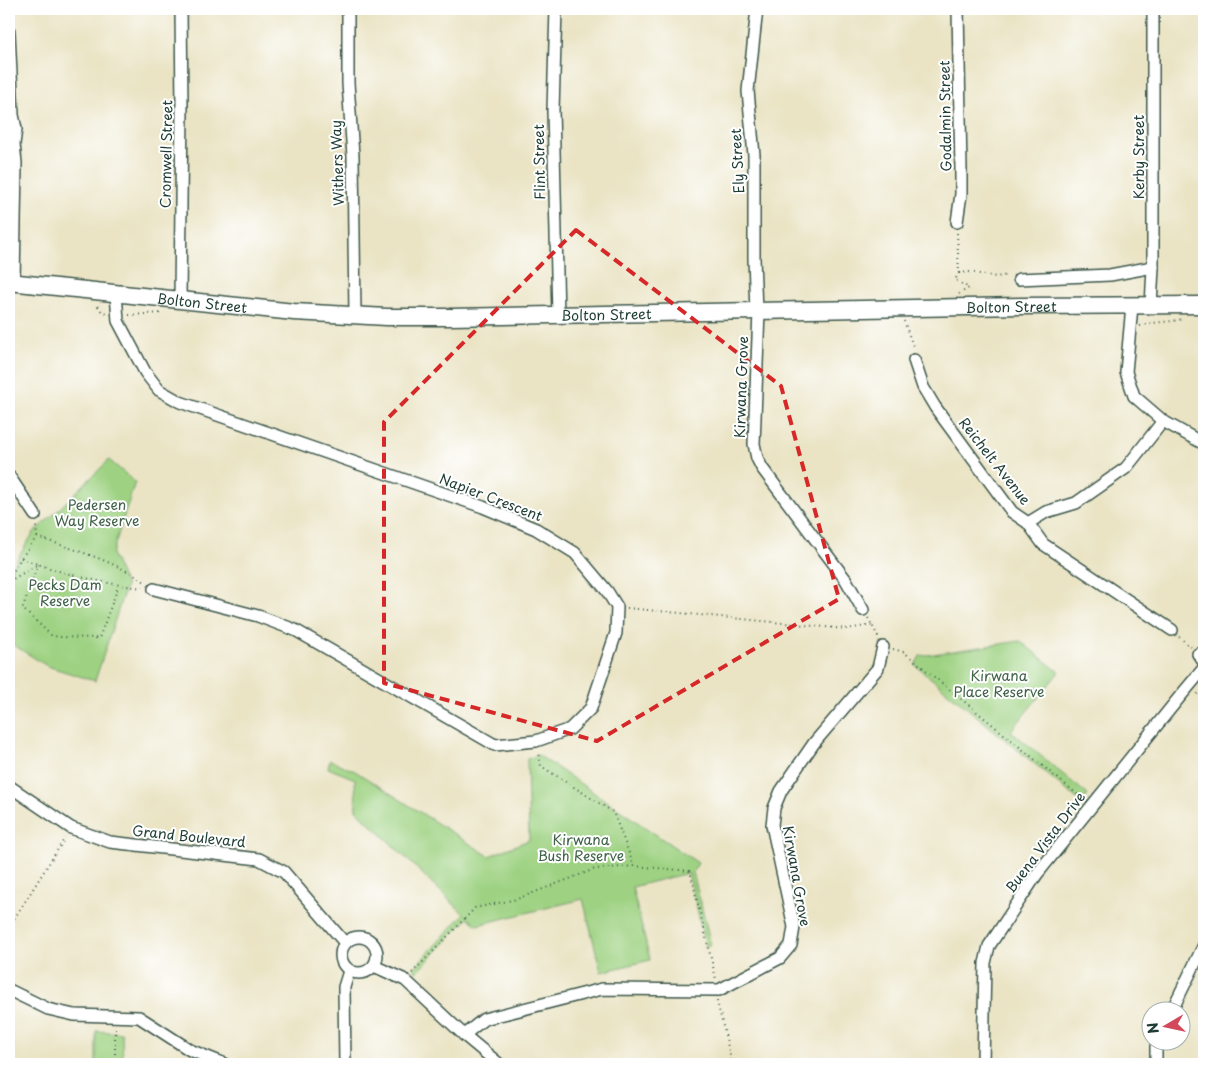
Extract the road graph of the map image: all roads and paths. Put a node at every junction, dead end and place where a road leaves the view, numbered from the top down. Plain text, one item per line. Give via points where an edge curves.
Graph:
1 (181, 9) edge
2 (348, 9) edge
3 (556, 9) edge
4 (757, 9) edge
5 (958, 9) edge
6 (1153, 9) edge
7 (9, 32) edge
8 (957, 222) joint
9 (1153, 267) junction
10 (959, 273) junction
11 (1019, 279) joint
12 (11, 282) edge
13 (116, 293) junction
14 (180, 300) junction
15 (1204, 305) edge
16 (1132, 306) junction
17 (1151, 306) junction
18 (901, 309) junction
19 (943, 309) junction
20 (758, 312) junction
21 (355, 315) junction
22 (558, 315) junction
23 (1188, 318) dead end
24 (1131, 326) junction
25 (914, 360) joint
26 (1163, 421) junction
27 (1204, 444) edge
28 (9, 476) edge
29 (36, 515) joint
30 (1028, 523) junction
31 (37, 537) junction
32 (21, 558) junction
33 (38, 564) junction
34 (9, 580) edge
35 (117, 585) junction
36 (154, 589) junction
37 (617, 607) junction
38 (863, 610) joint
39 (873, 625) junction
40 (1172, 630) joint
41 (883, 647) junction
42 (1201, 658) edge
43 (1204, 668) edge
44 (536, 742) junction
45 (9, 786) edge
46 (1092, 806) junction
47 (71, 828) junction
48 (634, 866) junction
49 (9, 927) edge
50 (345, 943) junction
51 (1204, 945) edge
52 (374, 966) junction
53 (349, 971) junction
54 (405, 980) junction
55 (9, 990) edge
56 (719, 990) junction
57 (1177, 1000) edge
58 (115, 1015) junction
59 (464, 1035) junction
60 (1156, 1050) edge
61 (115, 1064) edge
62 (225, 1064) edge
63 (345, 1064) edge
64 (499, 1064) edge
65 (732, 1064) edge
66 (983, 1064) edge
67 (1156, 1064) edge

1 - 14 street, Cromwell Street
2 - 21 street, Withers Way
3 - 22 street, Flint Street via 553,119
4 - 20 street, Ely Street via 748,91 754,155 754,258
5 - 8 street, Godalmin Street via 962,170
6 - 9 street, Kerby Street
7 - 12 street via 16,132
8 - 10 path
9 - 11 street, Bolton Street via 1110,276
9 - 17 street, Kerby Street
10 - 11 path via 996,277 1014,274
10 - 19 path via 955,280 969,288
12 - 13 main road, Bolton Street
13 - 14 main road, Bolton Street
13 - 37 street, Napier Crescent via 118,321 145,372 159,390 180,402 483,507 536,529 575,553
14 - 21 main road, Bolton Street
15 - 17 main road, Bolton Street
16 - 17 main road, Bolton Street
16 - 19 main road, Bolton Street
16 - 24 street
18 - 19 main road, Bolton Street
18 - 20 main road, Bolton Street
18 - 25 path via 916,356
20 - 22 main road, Bolton Street
20 - 38 street, Kirwana Grove via 754,444 757,458 846,580
21 - 22 main road, Bolton Street
23 - 24 path
24 - 26 street via 1126,372 1134,396
25 - 30 street, Reichelt Avenue via 935,407 1012,512
26 - 27 street
26 - 30 street via 1126,468 1076,503 1046,512
28 - 29 street
29 - 31 path
30 - 40 street, Reichelt Avenue via 1043,544
31 - 32 path
31 - 36 path via 131,573
32 - 33 path
32 - 34 path
33 - 34 path
33 - 35 path
33 - 35 path via 24,610 58,637 99,638
35 - 36 path
36 - 44 street via 258,616 295,630 495,745
37 - 39 path via 846,629
37 - 44 street via 616,633 591,708 570,729
38 - 39 path
39 - 41 path
40 - 42 path
41 - 46 path via 904,652
41 - 56 street, Kirwana Grove via 878,668 814,743 781,791 774,808 772,825 794,927 791,945 780,958
43 - 46 street, Buena Vista Drive
44 - 48 path via 541,766 613,812
45 - 47 street, Grand Boulevard
46 - 66 street, Buena Vista Drive via 1037,874 989,946 985,963
47 - 49 path
47 - 50 street, Grand Boulevard via 110,842 259,859 284,872
48 - 54 path via 595,869 517,900 475,908
48 - 56 path via 690,872
50 - 52 street via 362,937 370,941 377,957
50 - 53 street via 342,963
51 - 57 street
52 - 53 street via 358,974
52 - 54 street
53 - 63 street via 344,987
54 - 59 street
55 - 58 street via 48,1009 74,1015
56 - 59 street, Kirwana Grove via 602,988 484,1019
56 - 65 path via 717,1000
58 - 61 path
58 - 62 street via 139,1017 190,1050
59 - 64 street
60 - 67 street

